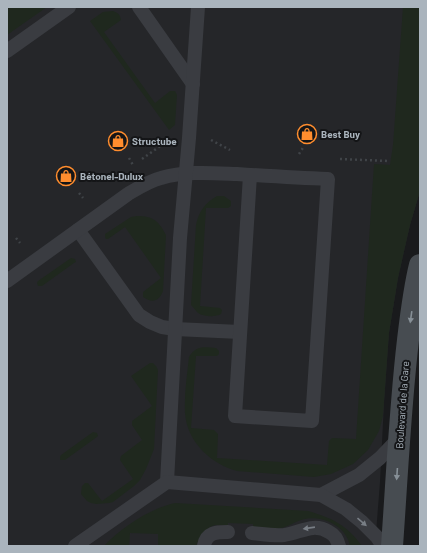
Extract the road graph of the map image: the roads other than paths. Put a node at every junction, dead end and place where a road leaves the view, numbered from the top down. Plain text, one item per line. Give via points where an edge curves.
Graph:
1 (69, 7) edge
2 (139, 7) edge
3 (198, 7) edge
4 (7, 51) edge
5 (192, 84) junction
6 (186, 173) junction
7 (250, 175) junction
8 (78, 230) junction
9 (420, 265) edge
10 (7, 281) edge
11 (175, 329) junction
12 (240, 332) junction
13 (400, 437) junction
14 (167, 482) junction
15 (321, 495) junction
16 (228, 532) dead end
17 (252, 533) dead end
18 (75, 546) edge
19 (204, 546) edge
20 (339, 546) edge
21 (383, 546) edge
22 (392, 546) edge

1 - 4 lane
2 - 5 lane
3 - 5 lane
5 - 6 lane
6 - 7 lane
6 - 8 lane via 160,178 144,185
6 - 11 lane
7 - 12 lane
7 - 12 lane via 328,179 312,421 236,416
8 - 10 lane
8 - 11 lane via 139,315 162,327
9 -> 13 main road, Boulevard de la Gare via 408,341
11 - 12 lane
11 - 14 lane
13 - 15 lane via 364,472
13 -> 22 main road, Boulevard de la Gare
14 - 15 lane
14 - 18 lane
15 -> 21 lane via 346,509 362,522
16 - 19 lane via 216,532 209,536
20 -> 17 lane via 334,535 318,527 283,535

